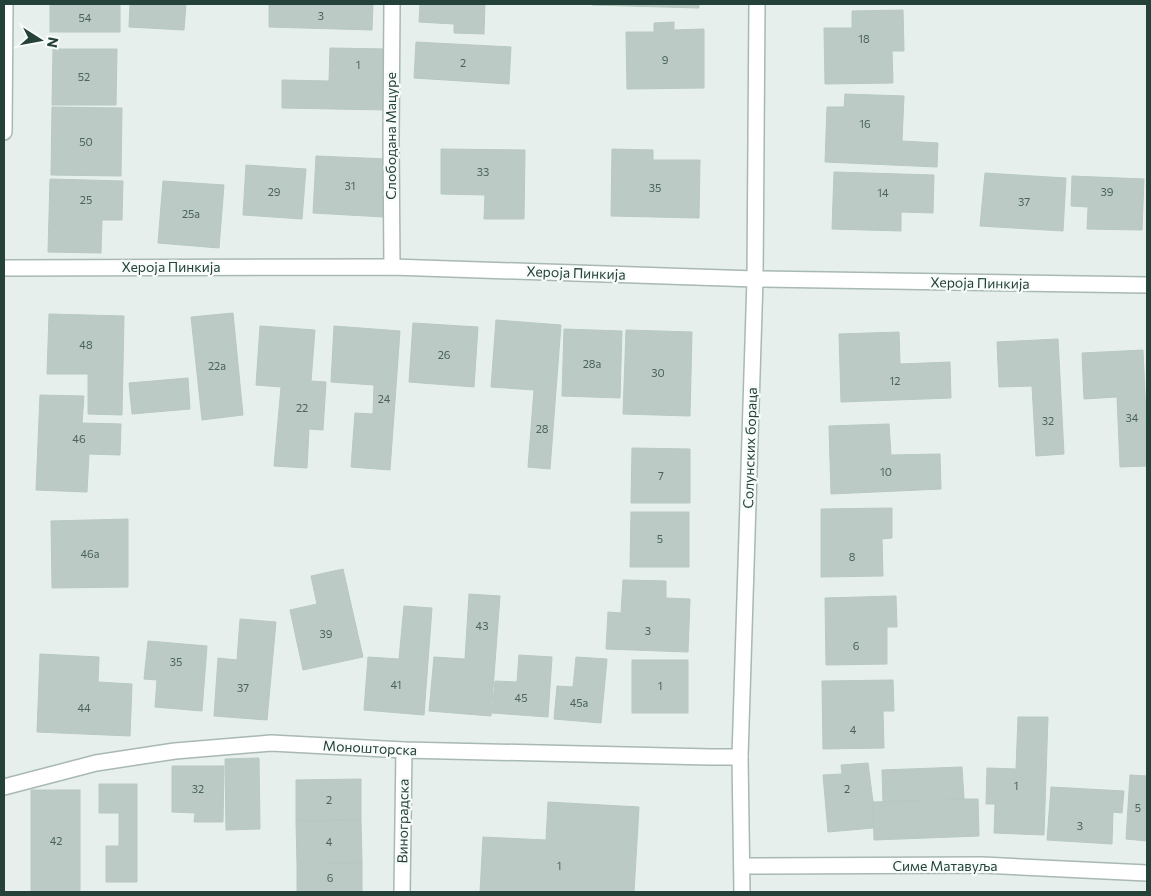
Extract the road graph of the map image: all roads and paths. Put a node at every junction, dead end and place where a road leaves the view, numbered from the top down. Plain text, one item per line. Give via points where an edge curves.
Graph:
1 (5, 4) edge
2 (392, 4) edge
3 (757, 4) edge
4 (4, 132) edge
5 (392, 267) junction
6 (4, 268) edge
7 (755, 279) junction
8 (1147, 285) edge
9 (404, 750) junction
10 (740, 757) junction
11 (4, 787) edge
12 (742, 866) junction
13 (1147, 873) edge
14 (402, 892) edge
15 (742, 892) edge

1 - 4 street
2 - 5 street, Слободана Мацуре
3 - 7 street, Солунских бораца
5 - 6 street, Хероја Пинкија
5 - 7 street, Хероја Пинкија
7 - 8 street, Хероја Пинкија
7 - 10 street, Солунских бораца
9 - 10 street, Моношторска
9 - 11 street, Моношторска via 271,743 176,751 96,763
9 - 14 street, Виноградска
10 - 12 street, Солунских бораца
12 - 13 street, Симе Матавуља via 982,865
12 - 15 street, Солунских бораца

